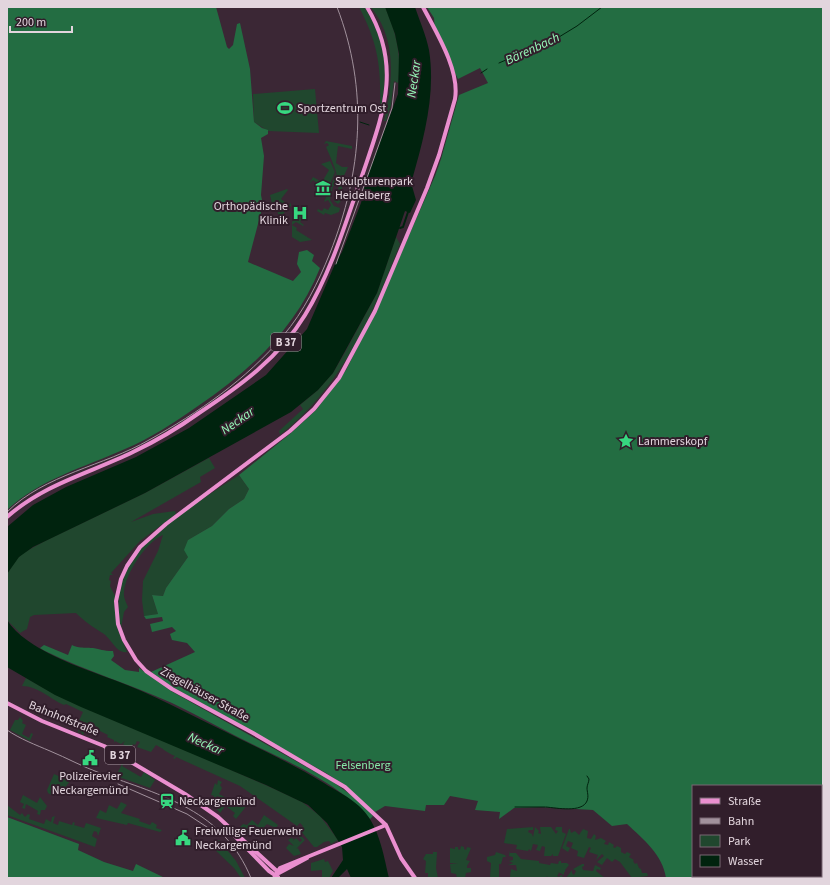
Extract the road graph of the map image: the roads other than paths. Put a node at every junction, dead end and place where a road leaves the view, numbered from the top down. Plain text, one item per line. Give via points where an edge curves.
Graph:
1 (367, 7) edge
2 (423, 7) edge
3 (7, 517) edge
4 (7, 703) edge
5 (216, 816) junction
6 (381, 820) junction
7 (386, 825) junction
8 (380, 828) junction
9 (391, 832) junction
10 (311, 856) junction
11 (284, 866) junction
12 (272, 868) junction
13 (276, 875) edge
14 (415, 878) edge

1 - 3 main road, B 37 via 377,26 388,70 380,124 324,278 308,311 288,340 259,370 230,393 160,438 49,488
2 - 6 main road, Ziegelhäuser Straße via 451,66 456,80 456,93 437,163 375,311 339,378 314,409 297,426 156,532 133,555 117,593 117,614 124,640 136,660 156,679 325,773 354,794
4 - 5 main road, Bahnhofstraße / B 37 via 35,718 104,746
5 - 12 main road, Bahnhofstraße / B 37
5 - 13 main road, Bahnhofstraße / B 37 via 263,866
6 - 7 main road, Ziegelhäuser Straße
6 - 8 main road
7 - 8 main road
7 - 9 main road, Ziegelhäuser Straße
8 - 9 main road
8 - 10 main road
9 - 14 main road, Ziegelhäuser Straße via 400,854
10 - 11 main road
10 - 13 main road
11 - 12 main road
11 - 13 main road
12 - 13 main road, Bahnhofstraße / B 37

